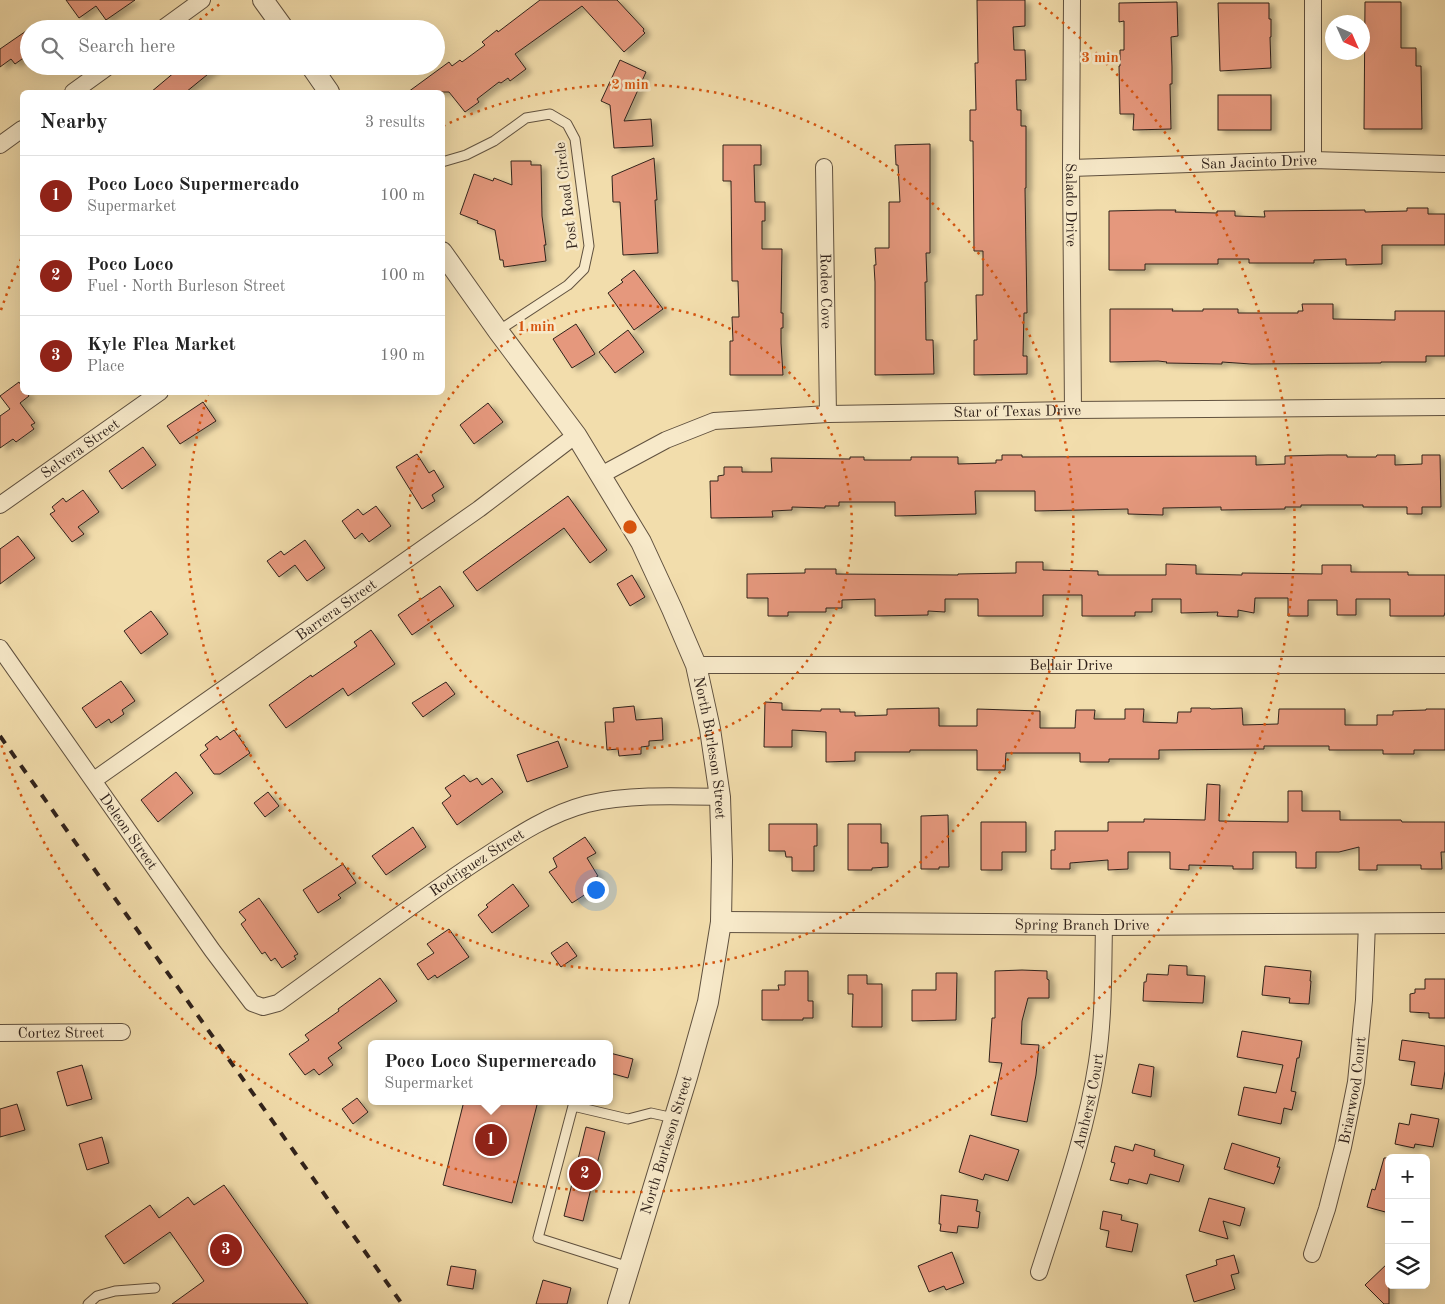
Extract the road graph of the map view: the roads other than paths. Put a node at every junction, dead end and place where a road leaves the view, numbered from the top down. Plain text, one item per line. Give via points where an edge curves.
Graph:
1 (202, 0) edge
2 (263, 0) edge
3 (1072, 0) edge
4 (1314, 0) edge
5 (174, 20) edge
6 (277, 20) edge
7 (97, 75) edge
8 (317, 75) edge
9 (76, 90) edge
10 (328, 90) edge
11 (20, 130) edge
12 (0, 145) edge
13 (1313, 160) junction
14 (445, 161) edge
15 (1445, 164) edge
16 (824, 167) dead end
17 (1071, 168) junction
18 (445, 256) edge
19 (498, 331) junction
20 (156, 395) edge
21 (1445, 407) edge
22 (1073, 410) junction
23 (828, 414) junction
24 (576, 435) junction
25 (602, 475) junction
26 (0, 505) edge
27 (0, 648) edge
28 (696, 665) junction
29 (1445, 665) edge
30 (94, 780) junction
31 (720, 797) junction
32 (720, 922) junction
33 (1367, 923) junction
34 (1445, 923) edge
35 (1104, 925) junction
36 (263, 1007) joint
37 (122, 1032) dead end
38 (0, 1033) edge
39 (675, 1118) junction
40 (1312, 1254) dead end
41 (630, 1267) junction
42 (1039, 1272) dead end
43 (155, 1288) dead end
44 (88, 1304) edge
45 (618, 1304) edge

1 - 5 street
2 - 6 street
3 - 17 street, Salado Drive
4 - 13 street
7 - 9 street
8 - 10 street
11 - 12 street
13 - 15 street, San Jacinto Drive
13 - 17 street, San Jacinto Drive
14 - 19 lane, Post Road Circle via 494,141 526,118 550,114 567,124 574,139 589,246 584,269 568,286
16 - 23 street, Rodeo Cove
17 - 22 street, Salado Drive
18 - 19 street, North Burleson Street
19 - 24 street, North Burleson Street
20 - 26 street, Selvera Street
21 - 22 street, Star of Texas Drive
22 - 23 street, Star of Texas Drive
23 - 25 street, Star of Texas Drive via 714,421 666,440
24 - 25 street, North Burleson Street
24 - 30 street, Barrera Street via 471,514
25 - 28 street, North Burleson Street via 641,542
27 - 30 street, Deleon Street
28 - 29 street, Bellair Drive
28 - 31 street, North Burleson Street
30 - 36 street, Deleon Street via 212,950 252,1003
31 - 32 street, North Burleson Street
31 - 36 street, Rodriguez Street via 614,799 559,813 524,831 442,885 278,1003
32 - 35 street, Spring Branch Drive
32 - 39 street, North Burleson Street via 708,1002
33 - 34 street, Spring Branch Drive
33 - 35 street, Spring Branch Drive
33 - 40 street, Briarwood Court via 1356,1082 1343,1147
35 - 42 street, Amherst Court via 1103,999 1097,1062 1077,1155
37 - 38 street, Cortez Street
39 - 41 street, North Burleson Street
39 - 41 lane via 651,1113 628,1119 573,1106 538,1238
41 - 45 street, North Burleson Street
43 - 44 lane via 115,1291 97,1296

